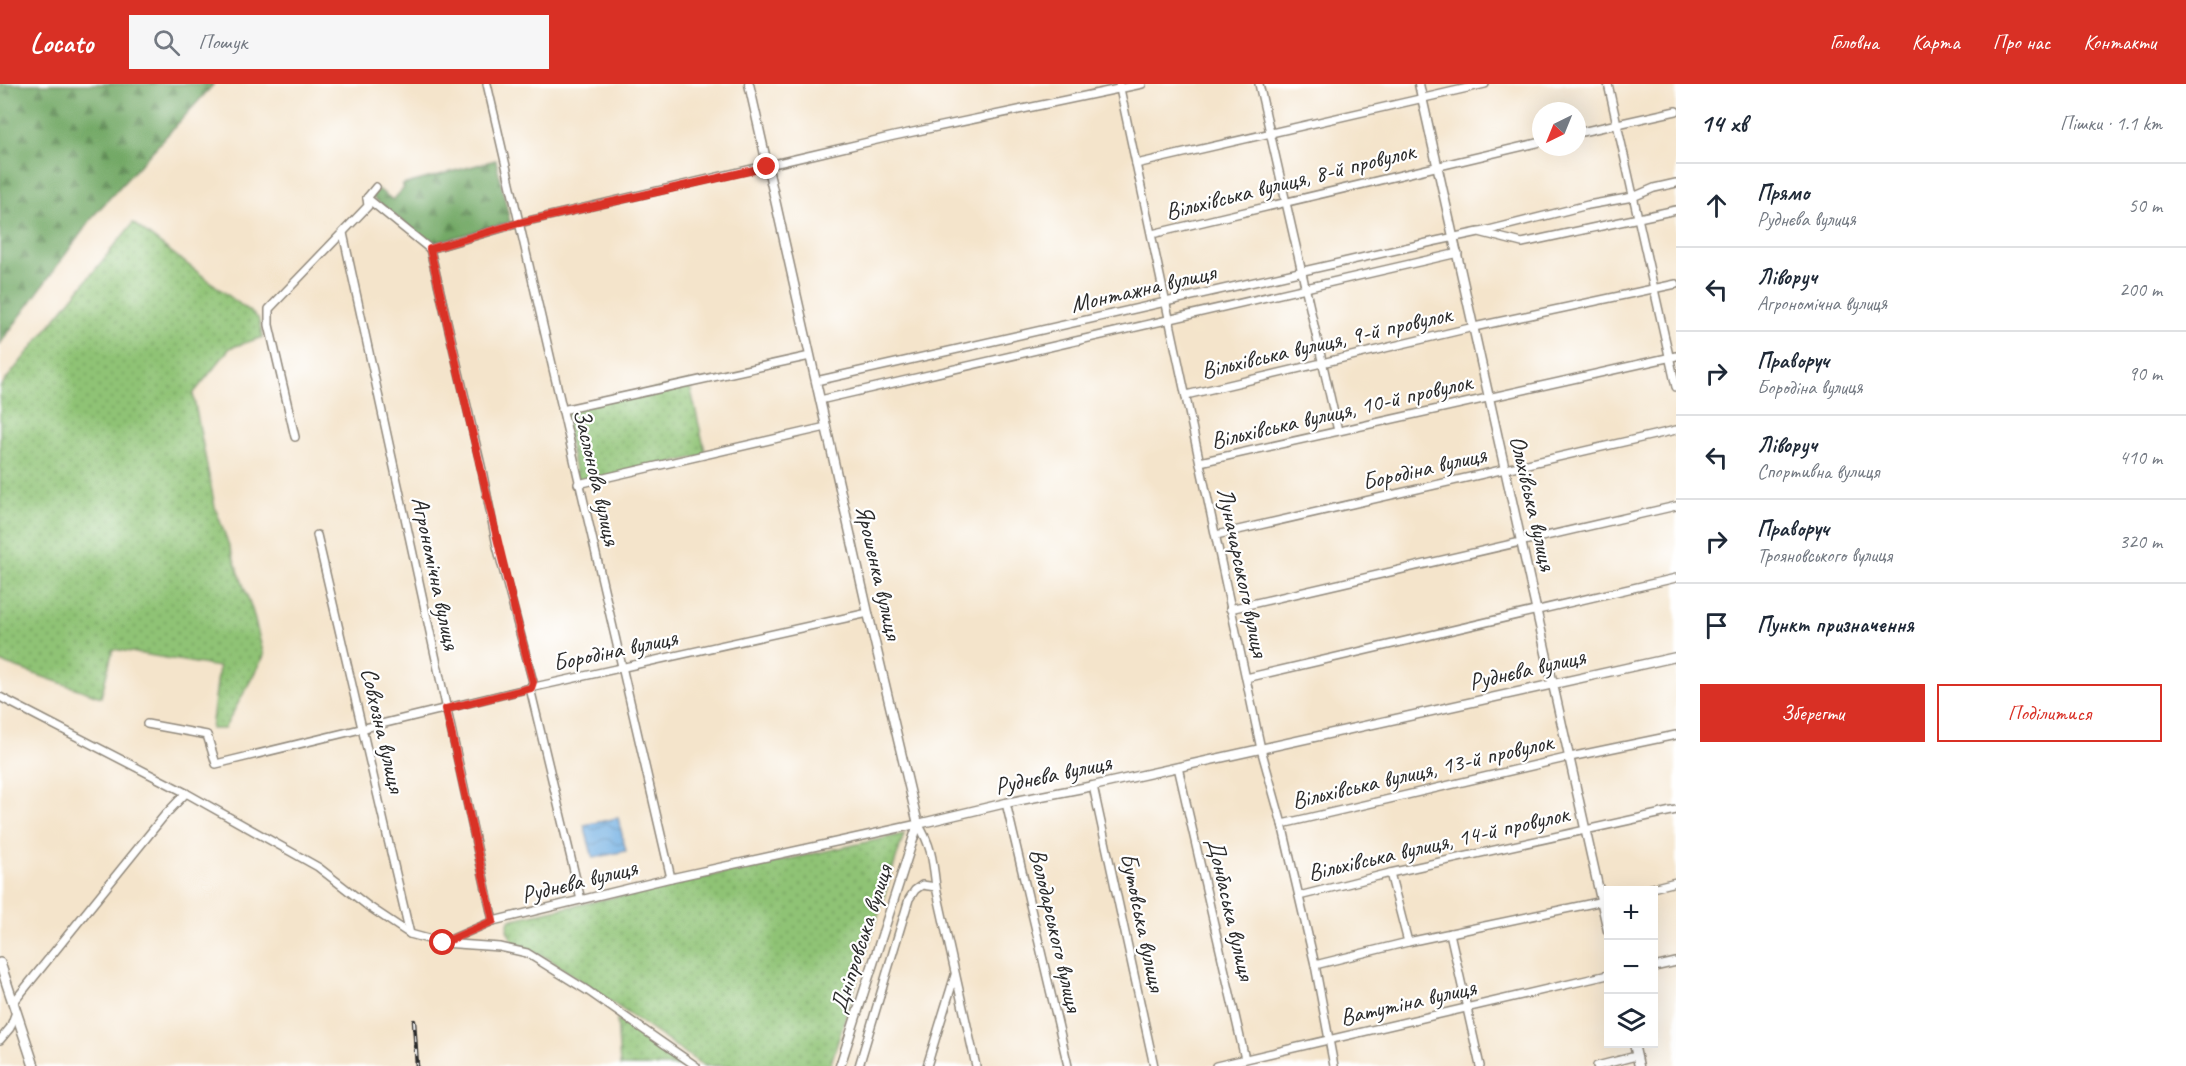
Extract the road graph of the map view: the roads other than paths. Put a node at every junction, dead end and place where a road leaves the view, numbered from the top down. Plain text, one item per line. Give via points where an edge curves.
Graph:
1 (487, 84) edge
2 (749, 84) edge
3 (1142, 84) edge
4 (1258, 84) edge
5 (1419, 84) edge
6 (1485, 84) edge
7 (1608, 84) edge
8 (1119, 86) edge
9 (1422, 98) junction
10 (1676, 111) edge
11 (1617, 124) junction
12 (1586, 131) edge
13 (1269, 134) junction
14 (1532, 144) edge
15 (1136, 164) junction
16 (1437, 165) junction
17 (767, 167) junction
18 (1676, 183) edge
19 (376, 187) dead end
20 (1633, 197) junction
21 (367, 198) junction
22 (1285, 202) junction
23 (1676, 210) edge
24 (1638, 219) junction
25 (519, 223) junction
26 (1479, 232) junction
27 (343, 233) junction
28 (1152, 234) junction
29 (1454, 238) junction
30 (430, 249) junction
31 (1458, 253) junction
32 (1302, 272) junction
33 (1676, 284) edge
34 (1306, 288) junction
35 (1653, 288) junction
36 (1167, 302) junction
37 (1170, 319) junction
38 (1474, 327) junction
39 (810, 356) junction
40 (1672, 357) edge
41 (1322, 363) junction
42 (816, 381) junction
43 (1676, 387) edge
44 (1186, 395) junction
45 (1490, 397) junction
46 (820, 400) junction
47 (562, 410) junction
48 (826, 427) junction
49 (1676, 430) edge
50 (1338, 431) junction
51 (295, 437) dead end
52 (1200, 462) junction
53 (1506, 469) junction
54 (578, 484) junction
55 (1676, 506) edge
56 (317, 535) dead end
57 (1216, 535) junction
58 (1522, 541) junction
59 (1676, 578) edge
60 (1230, 609) junction
61 (1537, 610) junction
62 (868, 613) junction
63 (1676, 657) edge
64 (622, 669) junction
65 (1245, 678) junction
66 (1553, 682) junction
67 (531, 688) junction
68 (0, 697) edge
69 (446, 709) junction
70 (147, 724) dead end
71 (362, 728) junction
72 (1676, 735) edge
73 (1261, 749) junction
74 (1570, 757) junction
75 (1178, 767) junction
76 (1093, 786) junction
77 (186, 793) junction
78 (1006, 803) junction
79 (1676, 810) edge
80 (918, 824) junction
81 (1282, 824) junction
82 (1586, 829) junction
83 (1390, 873) junction
84 (671, 878) junction
85 (1676, 882) edge
86 (936, 887) junction
87 (1658, 887) edge
88 (1299, 896) junction
89 (1604, 897) edge
90 (581, 900) junction
91 (1604, 901) edge
92 (493, 921) junction
93 (1450, 933) junction
94 (410, 934) junction
95 (1408, 942) junction
96 (443, 943) junction
97 (1676, 962) edge
98 (0, 963) edge
99 (1315, 965) junction
100 (1658, 965) edge
101 (955, 973) junction
102 (1604, 976) edge
103 (15, 1007) junction
104 (1468, 1008) junction
105 (0, 1040) edge
106 (1329, 1040) junction
107 (1635, 1048) edge
108 (1636, 1056) junction
109 (1245, 1059) junction
110 (34, 1066) edge
111 (696, 1066) edge
112 (840, 1066) edge
113 (859, 1066) edge
114 (927, 1066) edge
115 (976, 1066) edge
116 (1068, 1066) edge
117 (1154, 1066) edge
118 (1216, 1066) edge
119 (1334, 1066) edge
120 (1480, 1066) edge
121 (1596, 1066) edge
122 (1639, 1066) edge

1 - 25 street, Заслонова вулиця
2 - 17 street, Ярошенка вулиця
3 - 8 street
4 - 13 street
5 - 9 street, Ольхівська вулиця
6 - 9 street
7 - 11 street
8 - 15 street, Луначарського вулиця
8 - 17 street
9 - 13 street
9 - 16 street, Ольхівська вулиця
10 - 11 street
11 - 12 street
11 - 20 street
13 - 15 street
13 - 22 street
14 - 16 street, Вільхівська вулиця, 8-й провулок
15 - 28 street, Луначарського вулиця
16 - 22 street, Вільхівська вулиця, 8-й провулок
16 - 29 street, Ольхівська вулиця
17 - 25 street
17 - 39 street, Ярошенка вулиця
18 - 20 street, Монтажна вулиця
19 - 21 street
20 - 24 street
20 - 26 street, Монтажна вулиця
21 - 27 street via 368,206
21 - 30 street
22 - 28 street, Вільхівська вулиця, 8-й провулок
22 - 32 street
23 - 24 street, Монтажна вулиця
24 - 26 street, Монтажна вулиця via 1522,243
24 - 35 street
25 - 30 street
25 - 47 street, Заслонова вулиця
26 - 29 street, Монтажна вулиця
27 - 51 street via 269,309 268,325
27 - 69 street, Агрономічна вулиця
28 - 36 street, Луначарського вулиця
29 - 31 street, Ольхівська вулиця
29 - 32 street, Монтажна вулиця
30 - 67 street via 497,546 533,682
31 - 34 street, Монтажна вулиця
31 - 38 street, Ольхівська вулиця
32 - 34 street
32 - 36 street, Монтажна вулиця
33 - 35 street, Вільхівська вулиця, 9-й провулок
34 - 37 street, Монтажна вулиця
34 - 41 street
35 - 38 street, Вільхівська вулиця, 9-й провулок
35 - 40 street
36 - 37 street, Луначарського вулиця
36 - 42 street, Монтажна вулиця via 1130,307
37 - 44 street, Луначарського вулиця
37 - 46 street, Монтажна вулиця
38 - 41 street, Вільхівська вулиця, 9-й провулок
38 - 45 street, Ольхівська вулиця
39 - 42 street, Ярошенка вулиця
39 - 47 street
40 - 43 street
40 - 45 street, Вільхівська вулиця, 10-й провулок
41 - 44 street, Вільхівська вулиця, 9-й провулок
41 - 50 street
42 - 46 street, Ярошенка вулиця
44 - 52 street, Луначарського вулиця
45 - 50 street, Вільхівська вулиця, 10-й провулок
45 - 53 street, Ольхівська вулиця
46 - 48 street, Ярошенка вулиця
47 - 54 street, Заслонова вулиця
48 - 54 street
48 - 62 street, Ярошенка вулиця
49 - 53 street, Бородіна вулиця
50 - 52 street, Вільхівська вулиця, 10-й провулок
52 - 57 street, Луначарського вулиця
53 - 57 street, Бородіна вулиця
53 - 58 street, Ольхівська вулиця
54 - 64 street, Заслонова вулиця
55 - 58 street
56 - 71 street, Совхозна вулиця
57 - 60 street, Луначарського вулиця
58 - 60 street
58 - 61 street, Ольхівська вулиця
59 - 61 street
60 - 65 street, Луначарського вулиця
61 - 65 street
61 - 66 street, Ольхівська вулиця
62 - 64 street, Бородіна вулиця
62 - 80 street, Ярошенка вулиця
63 - 66 street, Руднєва вулиця
64 - 67 street, Бородіна вулиця
64 - 84 street, Заслонова вулиця
65 - 73 street, Луначарського вулиця
66 - 73 street, Руднєва вулиця
66 - 74 street, Ольхівська вулиця
67 - 69 street, Бородіна вулиця
67 - 90 street
68 - 77 street
69 - 71 street, Бородіна вулиця
69 - 92 street, Агрономічна вулиця
70 - 71 street, Бородіна вулиця via 207,735 216,764
71 - 94 street, Совхозна вулиця
72 - 74 street, Вільхівська вулиця, 13-й провулок
73 - 75 street, Руднєва вулиця
73 - 81 street, Луначарського вулиця
74 - 81 street, Вільхівська вулиця, 13-й провулок
74 - 82 street, Ольхівська вулиця
75 - 76 street, Руднєва вулиця
75 - 109 street, Донбаська вулиця
76 - 78 street, Руднєва вулиця
76 - 117 street, Бутовська вулиця
77 - 94 street via 318,867
77 - 103 street
78 - 80 street, Руднєва вулиця
78 - 116 street, Володарського вулиця
79 - 82 street, Вільхівська вулиця, 14-й провулок
80 - 84 street, Руднєва вулиця
80 - 86 street, Ярошенка вулиця via 929,842
80 - 112 street, Дніпровська вулиця
81 - 88 street, Луначарського вулиця
82 - 83 street, Вільхівська вулиця, 14-й провулок
82 - 89 street, Ольхівська вулиця
83 - 88 street, Вільхівська вулиця, 14-й провулок
83 - 95 street
84 - 90 street, Руднєва вулиця
85 - 87 street
86 - 101 street, Ярошенка вулиця
86 - 113 street, Дніпровська вулиця via 922,885 909,899
88 - 99 street, Луначарського вулиця
90 - 92 street, Руднєва вулиця
91 - 93 street
92 - 96 street, Руднєва вулиця
93 - 95 street
93 - 104 street
94 - 96 street
95 - 99 street
96 - 111 street via 526,953
97 - 100 street
98 - 103 main road
99 - 106 street, Луначарського вулиця
101 - 114 street
101 - 115 street, Ярошенка вулиця
102 - 104 street, Ватутіна вулиця
103 - 105 street via 10,1028
103 - 110 main road
104 - 106 street, Ватутіна вулиця
104 - 120 street
106 - 109 street, Ватутіна вулиця
106 - 119 street, Луначарського вулиця
107 - 108 street
108 - 121 street
108 - 122 street
109 - 118 street, Ватутіна вулиця

